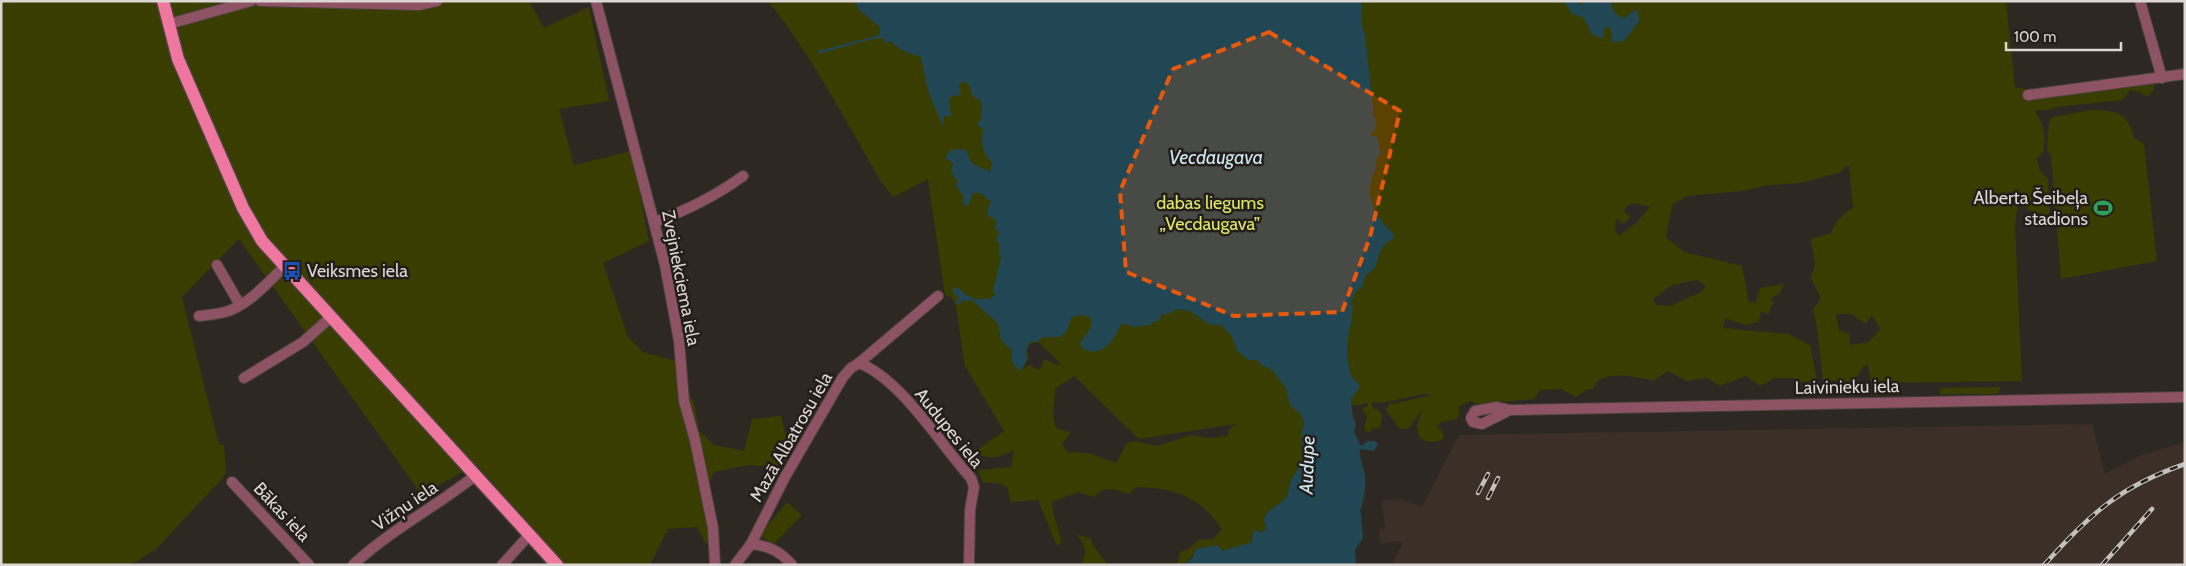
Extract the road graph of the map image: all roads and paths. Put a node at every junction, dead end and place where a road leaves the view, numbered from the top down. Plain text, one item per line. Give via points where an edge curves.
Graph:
1 (163, 1) edge
2 (251, 1) edge
3 (260, 1) edge
4 (437, 1) edge
5 (596, 1) edge
6 (2140, 1) edge
7 (169, 24) junction
8 (2185, 74) edge
9 (2162, 78) junction
10 (2028, 94) dead end
11 (743, 176) dead end
12 (655, 222) junction
13 (217, 264) dead end
14 (284, 267) junction
15 (938, 296) dead end
16 (240, 305) junction
17 (199, 316) dead end
18 (331, 317) junction
19 (859, 363) junction
20 (244, 378) dead end
21 (2185, 397) edge
22 (1510, 410) dead end
23 (476, 475) junction
24 (232, 482) dead end
25 (530, 534) junction
26 (751, 544) junction
27 (309, 565) edge
28 (353, 565) edge
29 (502, 565) edge
30 (557, 565) edge
31 (715, 565) edge
32 (735, 565) edge
33 (792, 565) edge
34 (969, 565) edge

1 - 7 main road
2 - 7 street
3 - 4 street via 419,5
5 - 12 street, Zvejniekciema iela
6 - 9 street
7 - 14 main road via 178,59 249,220
8 - 9 street
9 - 10 street
11 - 12 street
12 - 31 street, Zvejniekciema iela via 679,341 684,401 713,528
13 - 16 street
14 - 16 street
14 - 18 main road
15 - 19 street, Mazā Albatrosu iela
16 - 17 street via 230,311
18 - 20 street via 303,342
18 - 23 main road
19 - 26 street, Mazā Albatrosu iela via 847,372 823,410
19 - 34 street, Audupes iela via 895,388 971,478 974,487 970,510
21 - 22 street, Laivinieku iela
23 - 25 main road
23 - 28 street, Vižņu iela via 385,537
24 - 27 street, Bākas iela
25 - 29 street
25 - 30 main road
26 - 32 street, Mazā Albatrosu iela
26 - 33 street via 776,550

